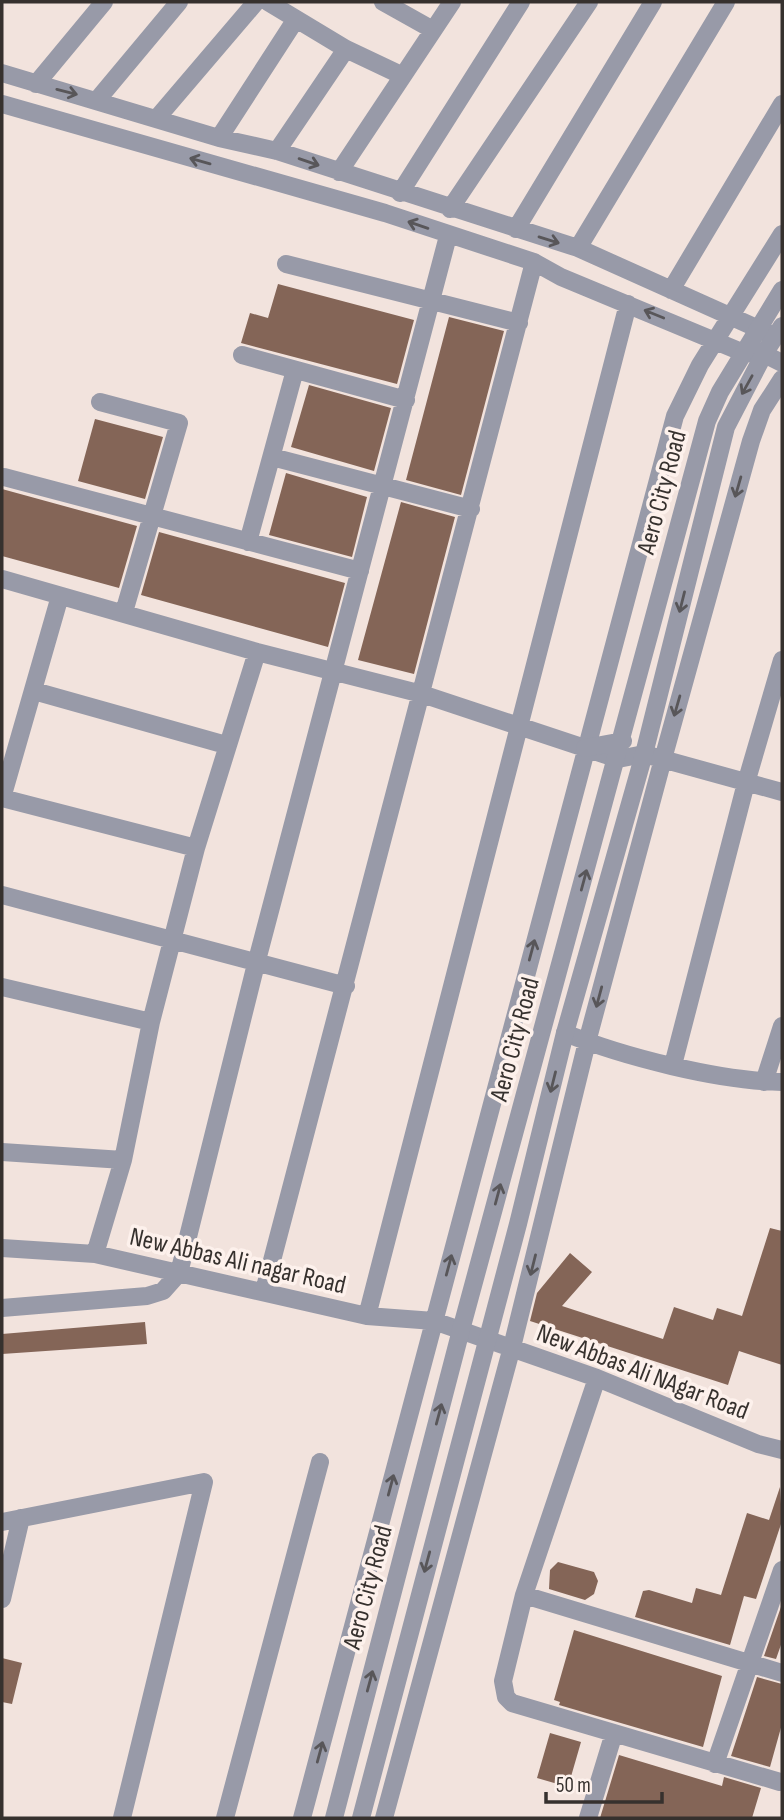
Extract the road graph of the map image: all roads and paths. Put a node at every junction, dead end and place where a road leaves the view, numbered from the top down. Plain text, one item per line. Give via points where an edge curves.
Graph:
1 (104, 2) edge
2 (179, 2) edge
3 (256, 2) edge
4 (268, 2) edge
5 (383, 2) edge
6 (452, 2) edge
7 (520, 2) edge
8 (589, 2) edge
9 (653, 2) edge
10 (726, 2) edge
11 (296, 19) junction
12 (433, 30) junction
13 (346, 49) junction
14 (2, 73) edge
15 (403, 76) junction
16 (36, 84) junction
17 (98, 99) junction
18 (2, 104) edge
19 (782, 104) edge
20 (157, 118) junction
21 (219, 138) junction
22 (277, 151) junction
23 (339, 172) junction
24 (400, 193) junction
25 (450, 209) junction
26 (516, 229) junction
27 (782, 234) edge
28 (448, 236) junction
29 (578, 248) junction
30 (534, 262) junction
31 (286, 264) dead end
32 (671, 290) junction
33 (782, 290) edge
34 (429, 301) junction
35 (628, 304) junction
36 (731, 317) junction
37 (519, 323) junction
38 (758, 330) junction
39 (780, 334) edge
40 (716, 341) junction
41 (744, 353) junction
42 (764, 354) junction
43 (242, 355) dead end
44 (782, 363) edge
45 (295, 370) junction
46 (782, 379) edge
47 (406, 400) junction
48 (100, 402) dead end
49 (272, 457) junction
50 (4, 477) dead end
51 (384, 485) junction
52 (471, 509) junction
53 (150, 515) junction
54 (248, 542) junction
55 (360, 571) junction
56 (2, 579) edge
57 (60, 596) junction
58 (124, 612) junction
59 (257, 652) junction
60 (782, 660) edge
61 (333, 672) junction
62 (34, 691) junction
63 (422, 694) junction
64 (521, 728) junction
65 (226, 744) junction
66 (585, 748) junction
67 (620, 750) junction
68 (644, 754) junction
69 (663, 759) junction
70 (746, 783) junction
71 (782, 792) edge
72 (2, 798) edge
73 (196, 848) junction
74 (2, 895) edge
75 (174, 940) junction
76 (256, 964) junction
77 (346, 986) junction
78 (2, 987) edge
79 (151, 1023) junction
80 (782, 1027) edge
81 (565, 1033) junction
82 (587, 1042) junction
83 (673, 1065) junction
84 (773, 1082) edge
85 (2, 1152) edge
86 (123, 1160) junction
87 (2, 1248) edge
88 (94, 1254) junction
89 (179, 1273) junction
90 (264, 1291) junction
91 (2, 1308) edge
92 (367, 1316) junction
93 (434, 1321) junction
94 (461, 1330) junction
95 (485, 1339) junction
96 (512, 1348) junction
97 (597, 1378) junction
98 (782, 1450) edge
99 (320, 1462) dead end
100 (21, 1518) junction
101 (2, 1522) edge
102 (782, 1570) edge
103 (524, 1595) junction
104 (2, 1599) edge
105 (749, 1664) junction
106 (782, 1673) edge
107 (614, 1733) junction
108 (716, 1764) junction
109 (780, 1782) dead end
110 (122, 1818) edge
111 (225, 1818) edge
112 (302, 1818) edge
113 (334, 1818) edge
114 (361, 1818) edge
115 (384, 1818) edge
116 (588, 1818) edge

1 - 16 street
2 - 17 street
3 - 20 street
4 - 11 street
5 - 12 street
6 - 12 street
7 - 24 street
8 - 25 street
9 - 26 street
10 - 29 street
11 - 13 street
11 - 21 street
12 - 15 street
13 - 15 street
13 - 22 street
14 - 16 street
15 - 23 street
16 -> 17 street
17 - 20 street
28 -> 18 street via 385,213
19 - 32 street
20 - 21 street
21 - 22 street
22 -> 23 street
23 - 24 street
24 - 25 street
25 - 26 street
26 -> 29 street
27 - 36 street
28 - 30 street
28 - 34 street
29 - 32 street
30 - 35 street
30 - 37 street
31 - 34 street
32 - 36 street
33 - 38 street, Aero City Road
34 - 37 street
34 - 47 street
40 -> 35 street
35 - 64 street
36 - 38 street
36 - 40 street
37 - 52 street
38 - 39 street
38 - 41 street, Aero City Road
39 - 42 street, Aero City Road
40 - 41 street
40 - 66 street via 675,416
41 - 42 street
41 - 67 street, Aero City Road via 707,421
42 - 44 street
42 -> 68 street, Aero City Road via 726,427
43 - 45 street
45 - 47 street
45 - 49 street
46 -> 69 street via 762,410 751,441
47 - 51 street
48 - 53 street via 179,422
49 - 51 street
49 - 54 street
50 - 53 street
51 - 52 street
51 - 55 street
52 - 63 street
53 - 54 street
53 - 58 street
54 - 55 street
55 - 61 street
56 - 57 street
57 - 58 street
57 - 62 street
58 - 59 street
59 - 61 street
59 - 65 street
60 - 70 street
61 - 63 street
61 - 76 street
62 - 65 street
62 - 72 street
63 - 64 street
63 - 77 street
64 - 66 street
64 - 92 street
65 - 73 street
66 - 67 street
93 -> 66 street
67 - 68 street
94 -> 67 street, Aero City Road
68 - 69 street
68 - 81 street, Aero City Road
69 - 70 street
69 -> 82 street
70 - 71 street
70 - 83 street
72 - 73 street
73 - 75 street
74 - 75 street
75 - 76 street
75 - 79 street
76 - 77 street
76 - 89 street
77 - 90 street
78 - 79 street
79 - 86 street
80 - 84 street
81 - 82 street
81 -> 95 street, Aero City Road
82 - 83 street
82 -> 96 street
83 - 84 street
85 - 86 street
86 - 88 street
87 - 88 street, New Abbas Ali nagar Road
88 - 89 street, New Abbas Ali nagar Road
89 - 90 street, New Abbas Ali nagar Road
89 - 91 street via 163,1291 148,1296
90 - 92 street, New Abbas Ali nagar Road
92 - 93 street, New Abbas Ali nagar Road
93 - 94 street, New Abbas Ali nagar Road
112 -> 93 street
94 - 95 street, New Abbas Ali NAgar Road
113 -> 94 street, Aero City Road
95 - 96 street, New Abbas Ali NAgar Road
95 -> 114 street, Aero City Road
96 - 97 street, New Abbas Ali NAgar Road
96 - 115 street
97 - 98 street, New Abbas Ali NAgar Road
97 - 103 street
99 - 111 street
100 - 101 street
100 - 104 street
100 - 110 street via 204,1482
102 - 105 street
103 - 105 street
103 - 107 street via 503,1681 506,1697 512,1703
105 - 106 street
105 - 108 street
107 - 108 street
107 - 116 street
108 - 109 street

